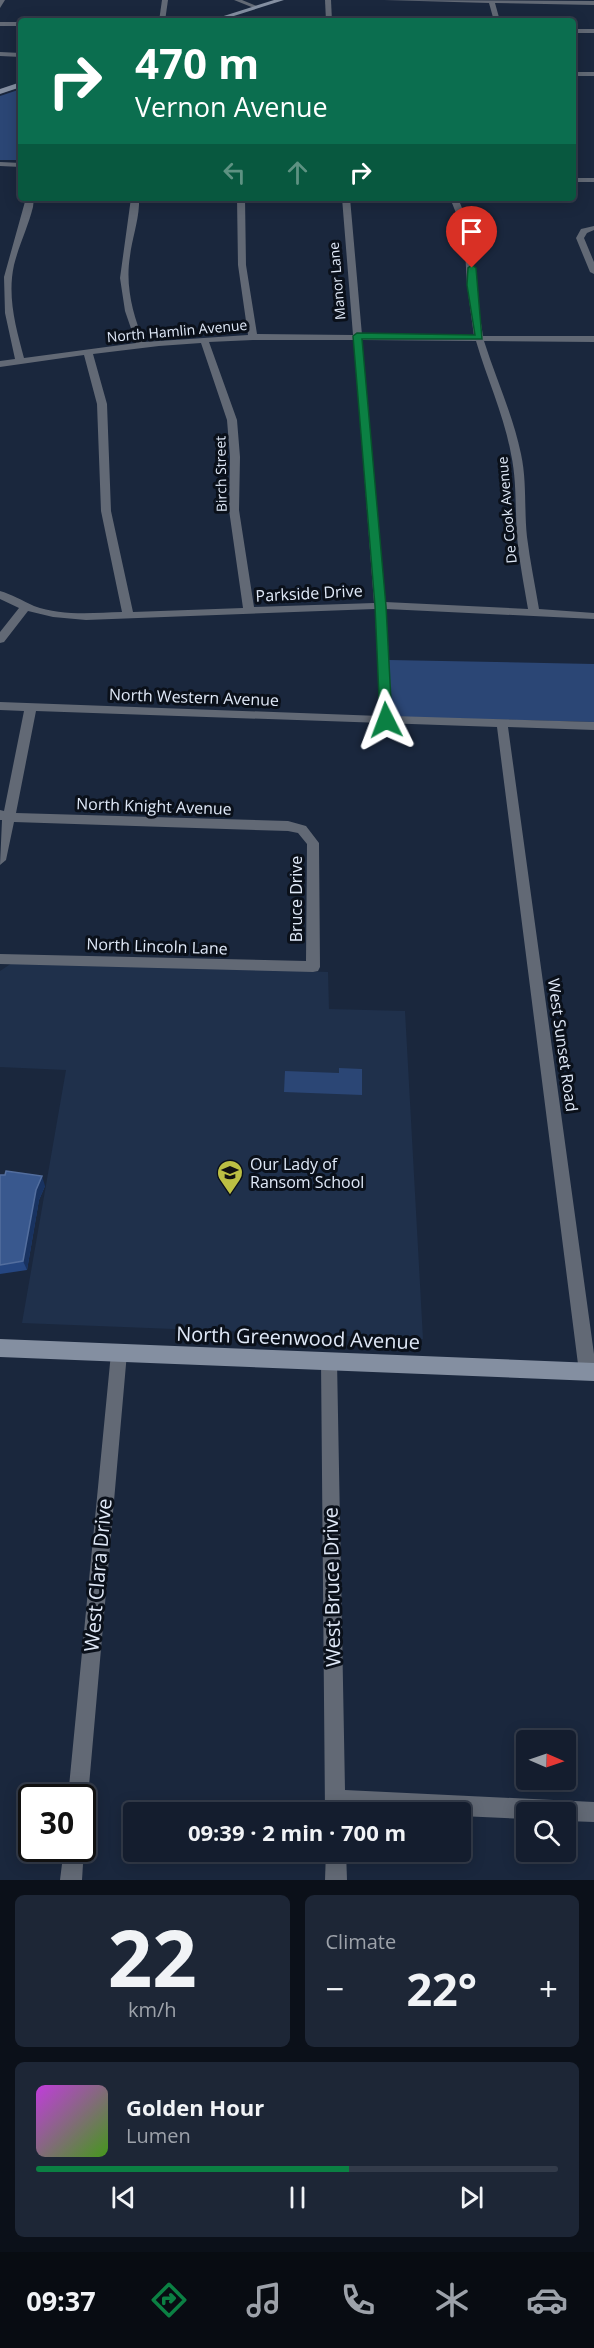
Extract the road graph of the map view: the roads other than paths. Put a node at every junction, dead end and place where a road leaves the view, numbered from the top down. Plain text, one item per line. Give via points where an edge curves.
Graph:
1 (2, 0) edge
2 (165, 0) edge
3 (237, 0) edge
4 (281, 0) edge
5 (328, 0) edge
6 (387, 0) edge
7 (491, 1) edge
8 (594, 3) edge
9 (0, 6) edge
10 (256, 7) junction
11 (162, 18) edge
12 (221, 18) edge
13 (329, 18) edge
14 (496, 18) edge
15 (0, 24) edge
16 (18, 24) edge
17 (576, 31) edge
18 (594, 31) edge
19 (0, 54) edge
20 (18, 55) edge
21 (576, 74) edge
22 (594, 74) edge
23 (18, 85) edge
24 (0, 92) edge
25 (0, 164) edge
26 (18, 165) edge
27 (576, 180) edge
28 (594, 180) edge
29 (29, 201) edge
30 (135, 201) edge
31 (241, 201) edge
32 (346, 201) edge
33 (455, 201) edge
34 (594, 228) edge
35 (594, 272) edge
36 (357, 336) junction
37 (254, 337) junction
38 (479, 338) junction
39 (204, 339) junction
40 (594, 339) edge
41 (141, 345) junction
42 (88, 353) junction
43 (20, 362) junction
44 (0, 364) edge
45 (0, 594) edge
46 (26, 606) junction
47 (380, 606) junction
48 (249, 612) junction
49 (534, 613) junction
50 (128, 616) junction
51 (594, 616) edge
52 (0, 639) edge
53 (0, 706) edge
54 (31, 707) junction
55 (391, 720) junction
56 (502, 723) junction
57 (594, 726) edge
58 (4, 816) edge
59 (306, 833) joint
60 (0, 860) edge
61 (0, 958) edge
62 (313, 967) joint
63 (0, 1348) edge
64 (119, 1353) junction
65 (329, 1361) junction
66 (591, 1372) edge
67 (79, 1784) edge
68 (335, 1802) edge
69 (471, 1809) edge
70 (594, 1812) edge
71 (73, 1862) edge
72 (336, 1862) edge
73 (71, 1880) edge
74 (336, 1880) edge

1 - 9 street
2 - 11 street
3 - 10 street
4 - 10 main road
5 - 13 street
6 - 7 street
7 - 8 street
7 - 14 street
10 - 12 main road
15 - 16 street
17 - 18 street
19 - 20 street
21 - 22 street
23 - 24 main road
25 - 26 street
27 - 28 street
29 - 43 street via 8,276 8,310
30 - 41 street via 124,294
31 - 37 street via 242,265
32 - 36 street, Manor Lane
33 - 38 street, De Cook Avenue via 468,233
34 - 35 street via 581,234
36 - 37 street, North Hamlin Avenue
36 - 38 street, North Hamlin Avenue
36 - 47 street, Manor Lane
37 - 39 street, North Hamlin Avenue
38 - 40 street, North Hamlin Avenue
38 - 49 street, De Cook Avenue via 516,453 522,536
39 - 41 street, North Hamlin Avenue
39 - 48 street, Birch Street via 232,420 236,457 234,510
41 - 42 street, North Hamlin Avenue
42 - 43 street, North Hamlin Avenue
42 - 50 street via 101,394 106,511
43 - 44 street, North Hamlin Avenue
45 - 46 street, Parkside Drive
46 - 50 street, Parkside Drive via 71,616
46 - 52 street
47 - 48 street, Parkside Drive
47 - 49 street, Parkside Drive
47 - 55 street, Manor Lane
48 - 50 street, Parkside Drive
49 - 51 street, Parkside Drive
53 - 54 street, North Western Avenue
54 - 55 street, North Western Avenue
54 - 58 street
55 - 56 street, North Western Avenue
56 - 57 street, North Western Avenue
56 - 66 street, West Sunset Road
58 - 59 street, North Knight Avenue via 288,826
58 - 60 street
59 - 62 street, Bruce Drive via 313,843
61 - 62 street, North Lincoln Lane
63 - 64 main road, North Greenwood Avenue
64 - 65 main road, North Greenwood Avenue
64 - 67 street, West Clara Drive
65 - 66 main road, North Greenwood Avenue
65 - 68 street, West Bruce Drive
69 - 70 street
71 - 73 street
72 - 74 street

